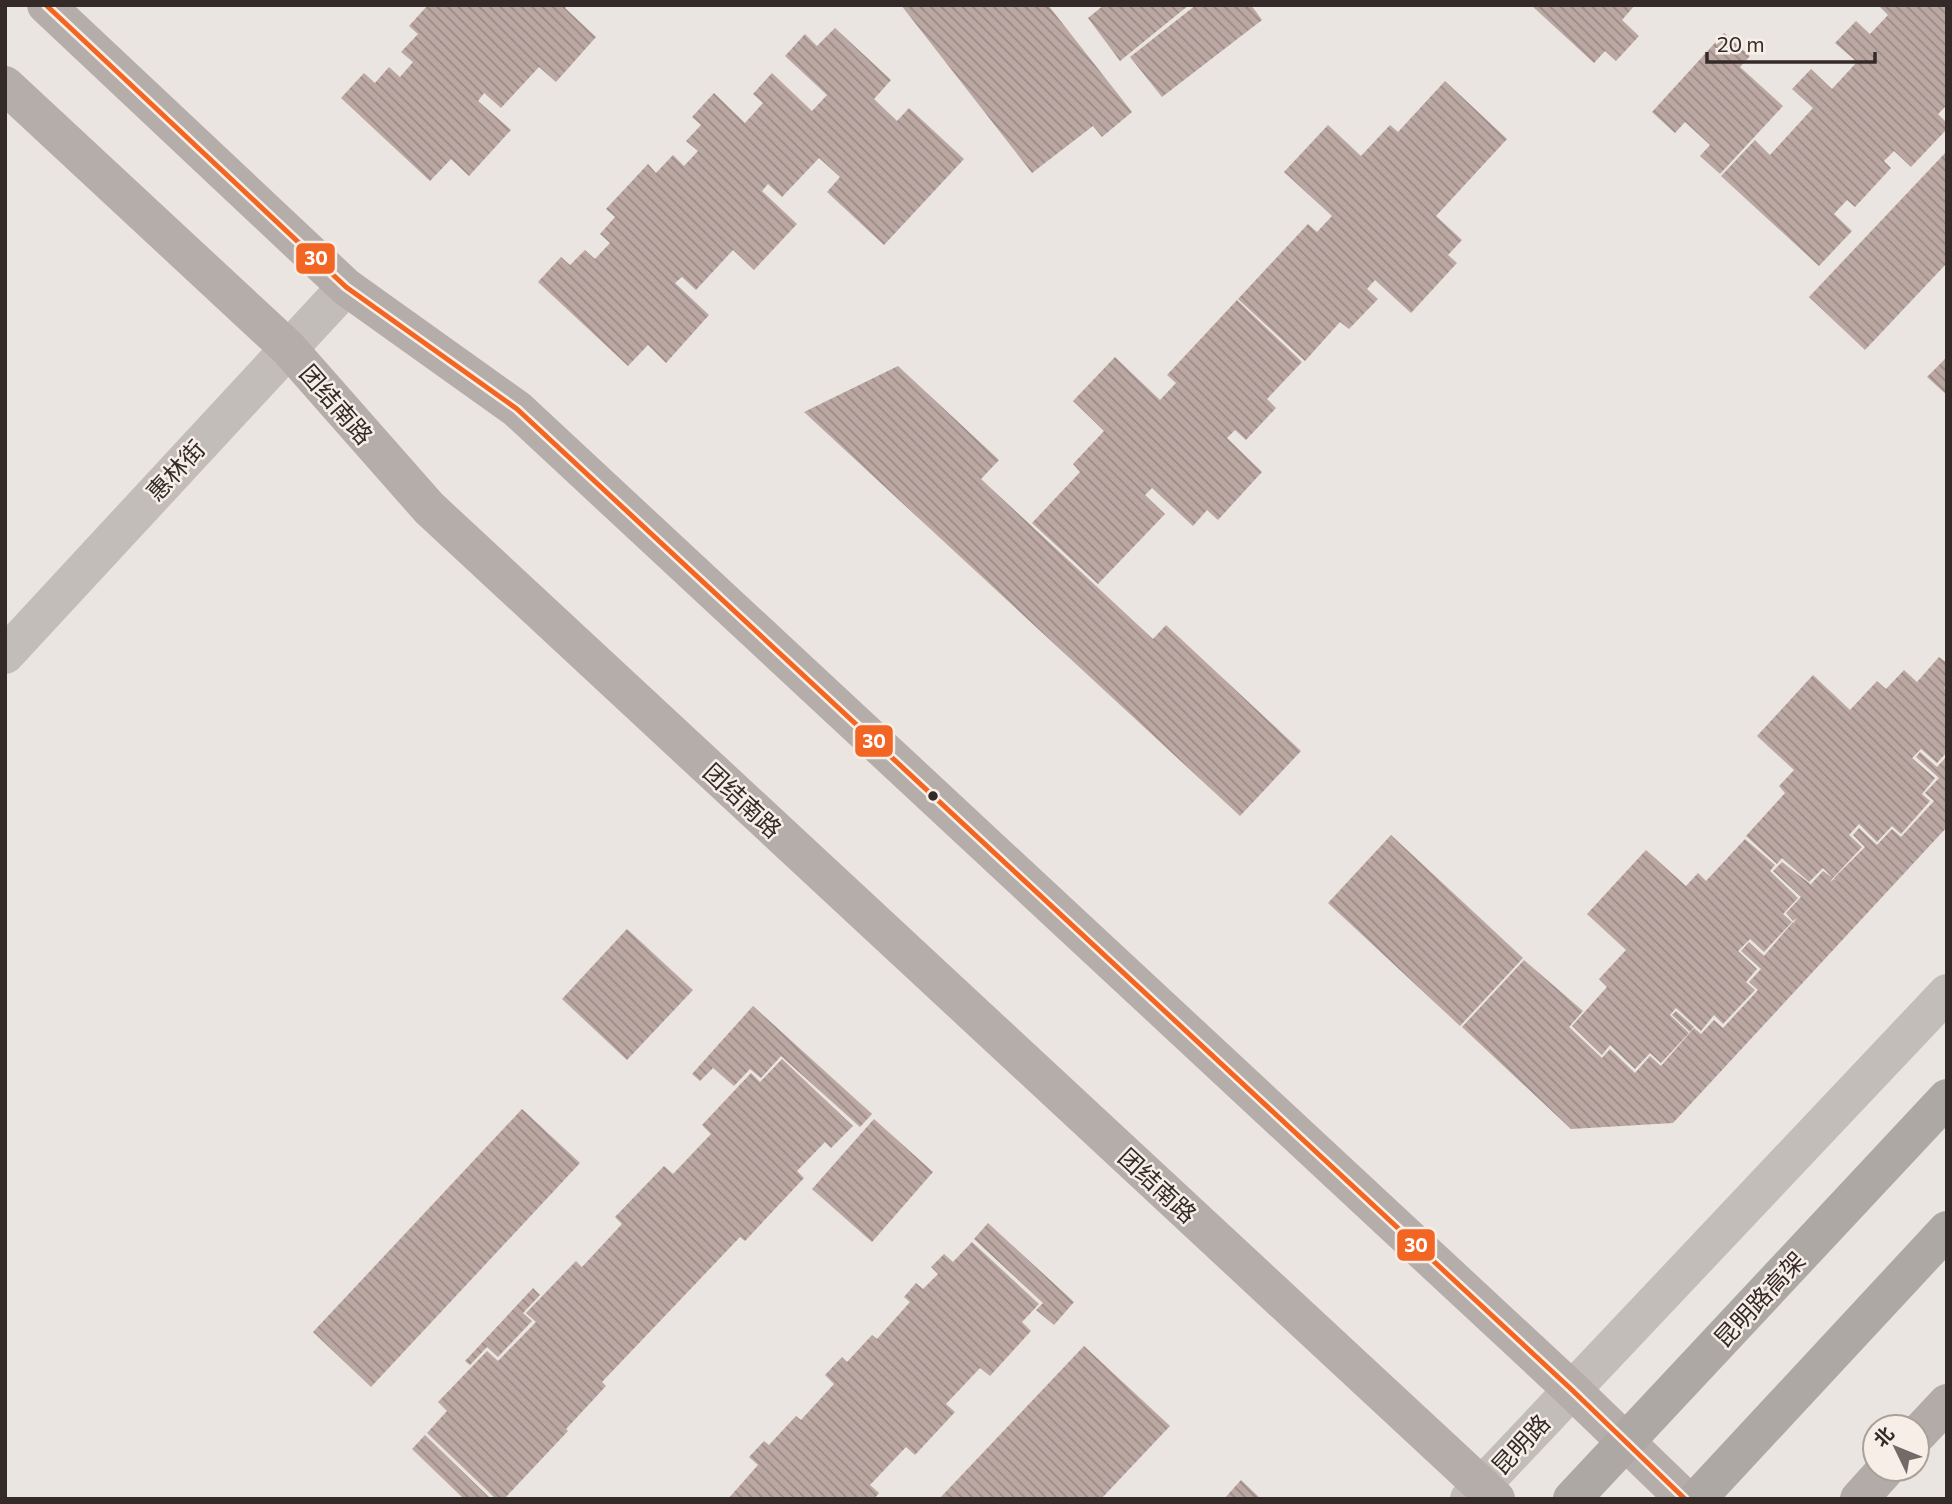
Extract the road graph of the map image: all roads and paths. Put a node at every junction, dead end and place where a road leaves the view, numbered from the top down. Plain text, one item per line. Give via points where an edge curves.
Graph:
1 (46, 5) edge
2 (5, 85) edge
3 (346, 287) junction
4 (288, 348) junction
5 (5, 655) edge
6 (1947, 993) edge
7 (1947, 1098) edge
8 (1947, 1230) edge
9 (1571, 1389) junction
10 (1947, 1403) edge
11 (1931, 1420) edge
12 (1873, 1483) edge
13 (1482, 1494) edge
14 (1572, 1499) edge
15 (1685, 1499) edge
16 (1697, 1499) edge
17 (1859, 1499) edge

1 - 3 main road
2 - 4 main road, 团结南路
3 - 4 street, 惠林街
3 - 9 main road via 517,409
4 - 5 street, 惠林街
4 - 13 main road, 团结南路 via 429,508
6 - 9 street, 昆明路
7 - 14 highway, 昆明路高架, bridge
8 - 16 highway
9 - 13 street, 昆明路
9 - 15 main road
10 - 11 main road
12 - 17 main road

